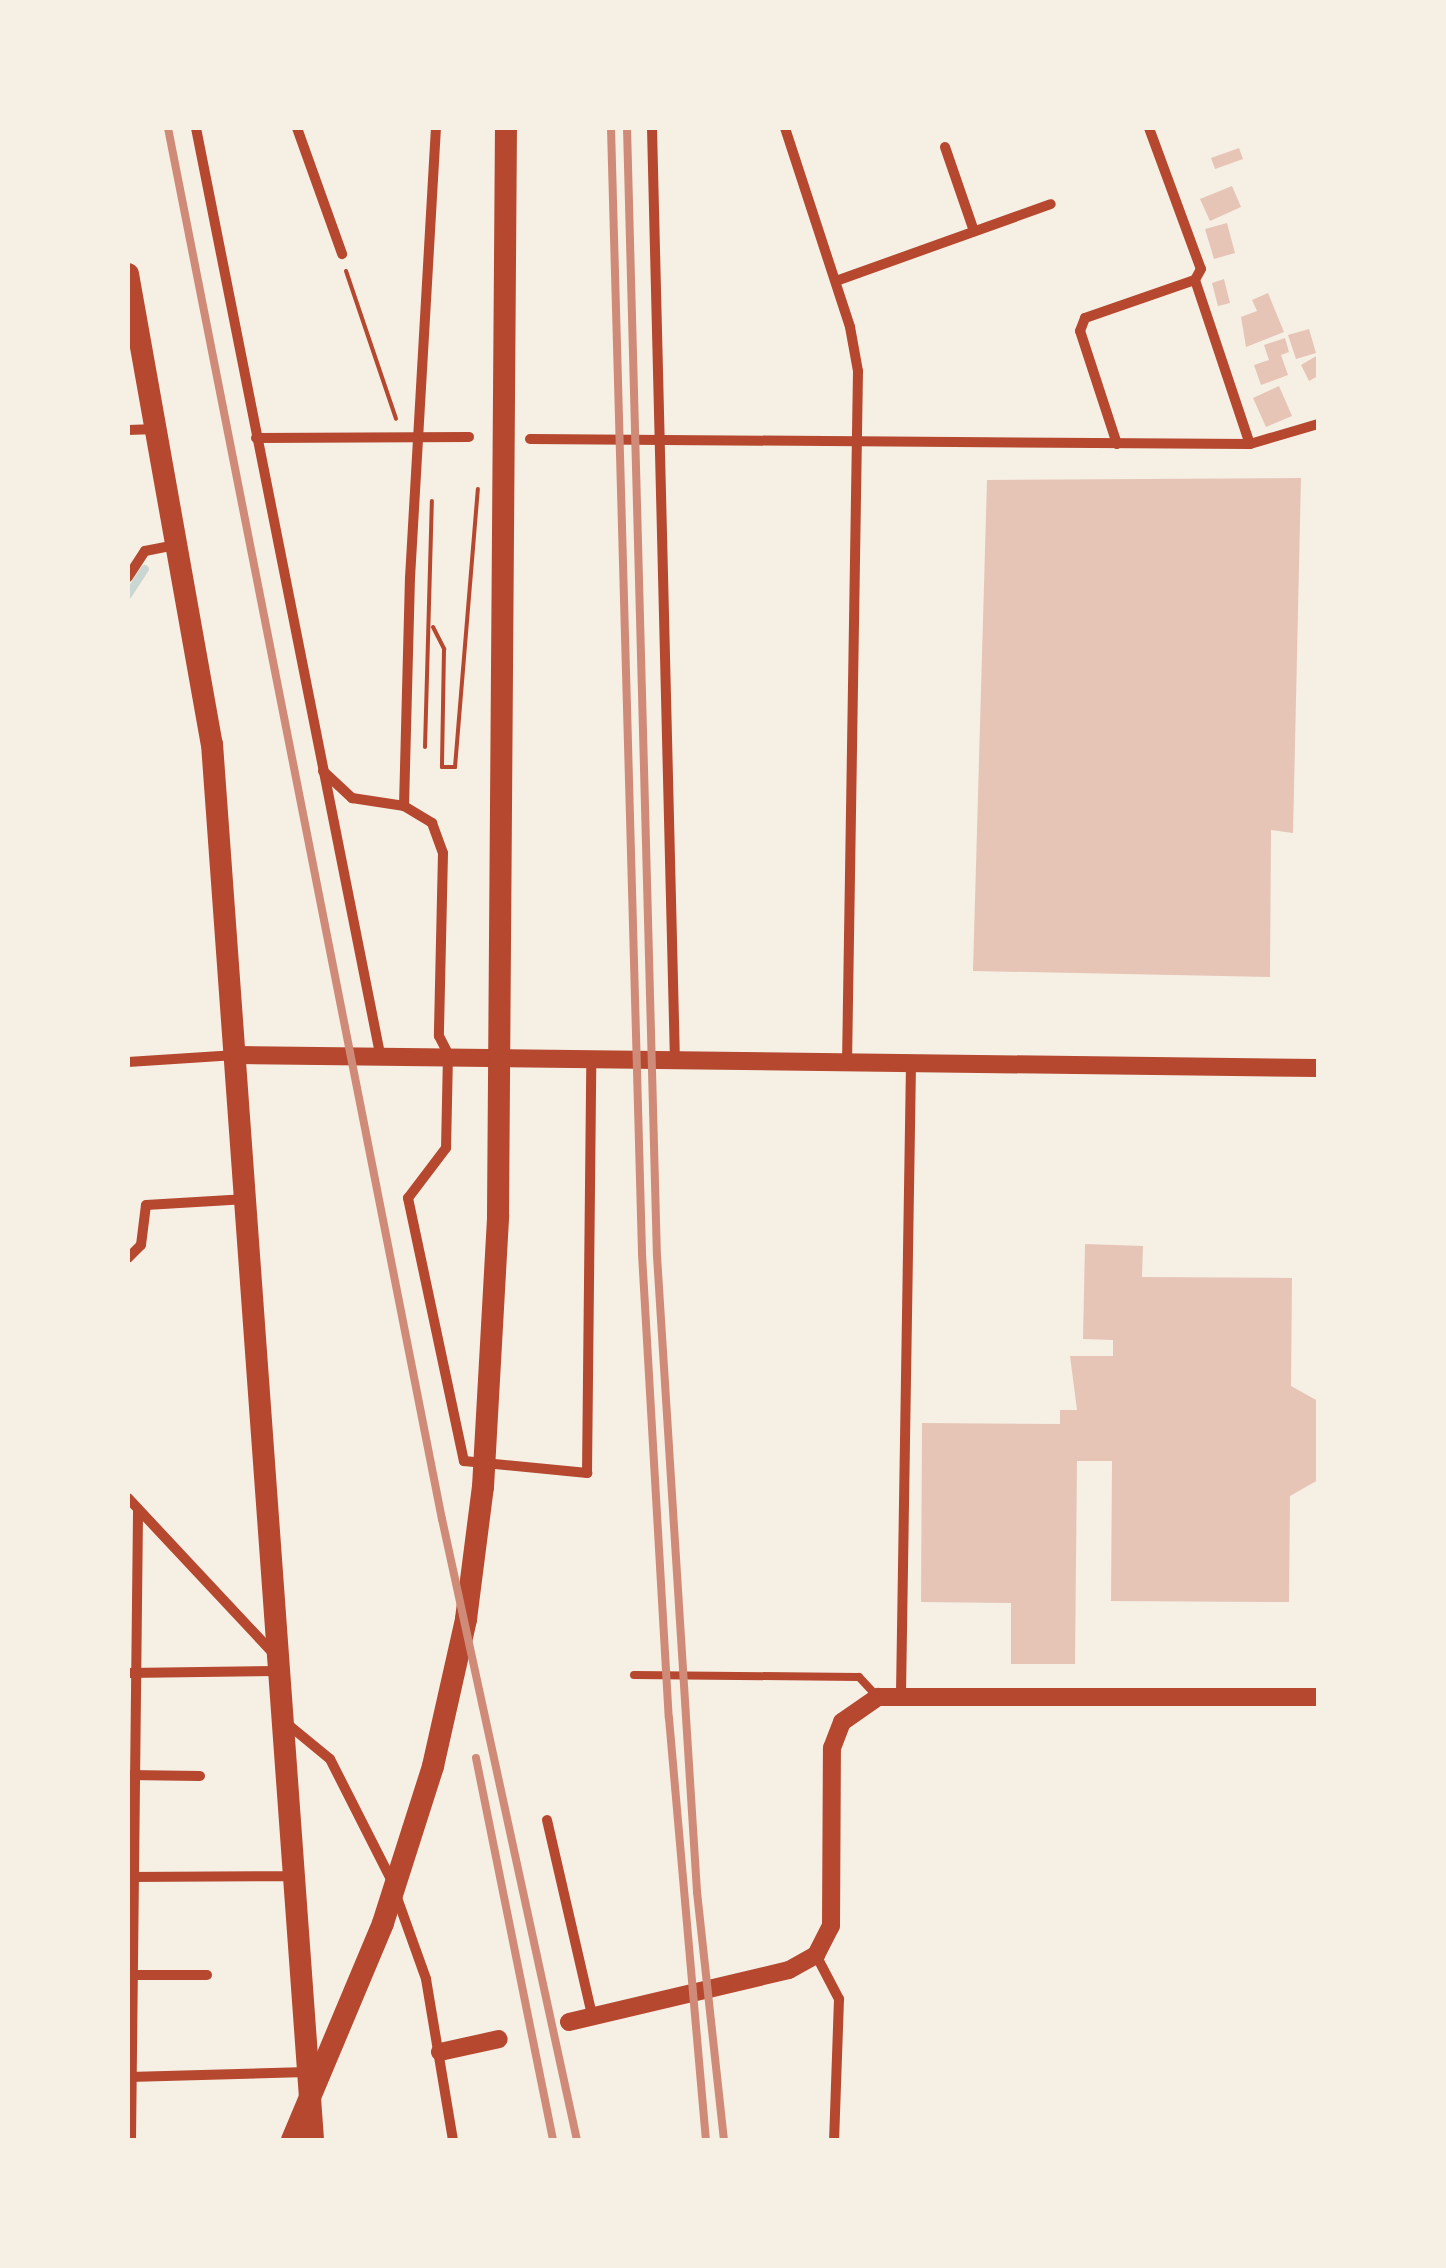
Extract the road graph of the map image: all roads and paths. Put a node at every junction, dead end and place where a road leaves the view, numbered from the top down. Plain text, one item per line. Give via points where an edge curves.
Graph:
1 (196, 128) edge
2 (297, 128) edge
3 (436, 128) edge
4 (506, 128) edge
5 (652, 128) edge
6 (785, 128) edge
7 (1149, 128) edge
8 (945, 147) dead end
9 (1051, 204) dead end
10 (974, 231) junction
11 (342, 254) joint
12 (128, 274) edge
13 (836, 280) junction
14 (1196, 280) junction
15 (1318, 424) edge
16 (159, 429) junction
17 (128, 430) edge
18 (422, 437) junction
19 (468, 437) dead end
20 (256, 438) junction
21 (402, 438) junction
22 (530, 439) dead end
23 (658, 440) junction
24 (854, 442) junction
25 (1118, 444) junction
26 (1250, 444) junction
27 (479, 478) dead end
28 (416, 500) junction
29 (180, 545) junction
30 (128, 577) edge
31 (433, 627) junction
32 (424, 758) dead end
33 (324, 771) junction
34 (404, 806) junction
35 (380, 1054) junction
36 (448, 1054) junction
37 (239, 1055) junction
38 (590, 1056) junction
39 (675, 1060) junction
40 (128, 1062) edge
41 (847, 1065) junction
42 (910, 1065) junction
43 (1318, 1068) edge
44 (248, 1198) junction
45 (128, 1258) edge
46 (128, 1498) edge
47 (138, 1510) junction
48 (276, 1662) junction
49 (131, 1674) edge
50 (634, 1676) dead end
51 (901, 1693) junction
52 (878, 1697) junction
53 (1318, 1697) edge
54 (280, 1718) junction
55 (131, 1775) edge
56 (200, 1776) dead end
57 (546, 1820) dead end
58 (293, 1876) junction
59 (130, 1877) edge
60 (816, 1955) junction
61 (130, 1975) edge
62 (206, 1975) dead end
63 (592, 2015) junction
64 (569, 2022) dead end
65 (499, 2039) dead end
66 (440, 2052) junction
67 (308, 2072) junction
68 (129, 2077) edge
69 (131, 2140) edge
70 (292, 2140) edge
71 (313, 2140) edge
72 (453, 2140) edge
73 (834, 2140) edge

1 - 20 street
2 - 11 street
3 - 18 street
4 - 70 highway via 498,1215 482,1487 446,1716 399,1876
5 - 23 street
6 - 13 street
7 - 14 street via 1200,269
8 - 10 street
9 - 10 street
10 - 13 street
11 - 21 path
12 - 16 highway
13 - 24 street via 858,371
14 - 25 street via 1085,318 1080,331
14 - 26 street
15 - 26 street
16 - 17 street
16 - 29 highway
18 - 19 street
18 - 21 street
18 - 28 street
20 - 21 street
20 - 33 street
22 - 23 street
23 - 24 street
23 - 39 street
24 - 25 street
24 - 41 street
25 - 26 street
27 - 31 path via 454,768 442,767 444,648
28 - 31 path via 437,502
28 - 34 street
29 - 30 street via 145,551
29 - 37 highway via 212,744
31 - 32 path
33 - 34 street via 352,798
33 - 35 street
34 - 36 street via 432,822 444,853 440,1036
35 - 36 street
35 - 37 street
36 - 38 street
36 - 38 street via 446,1148 408,1198 464,1461 588,1472
37 - 40 street
37 - 44 highway
38 - 39 street
39 - 41 street
41 - 42 street
42 - 43 street
42 - 51 street
44 - 45 street via 146,1205 141,1246
44 - 48 highway
46 - 47 street
47 - 48 street
47 - 49 street
48 - 49 street
48 - 54 highway
49 - 55 street
50 - 52 lane via 859,1677
51 - 52 street
51 - 53 street
52 - 60 street via 842,1722 832,1748 831,1926
54 - 58 highway
54 - 66 street via 330,1758 383,1857 426,1979
55 - 56 street
55 - 59 street
57 - 63 street
58 - 59 street
58 - 67 highway
59 - 61 street
60 - 63 street via 789,1970
60 - 73 street via 839,1999
61 - 62 street
61 - 68 street
63 - 64 street
65 - 66 street
66 - 72 street
67 - 68 street
67 - 71 highway
68 - 69 street

